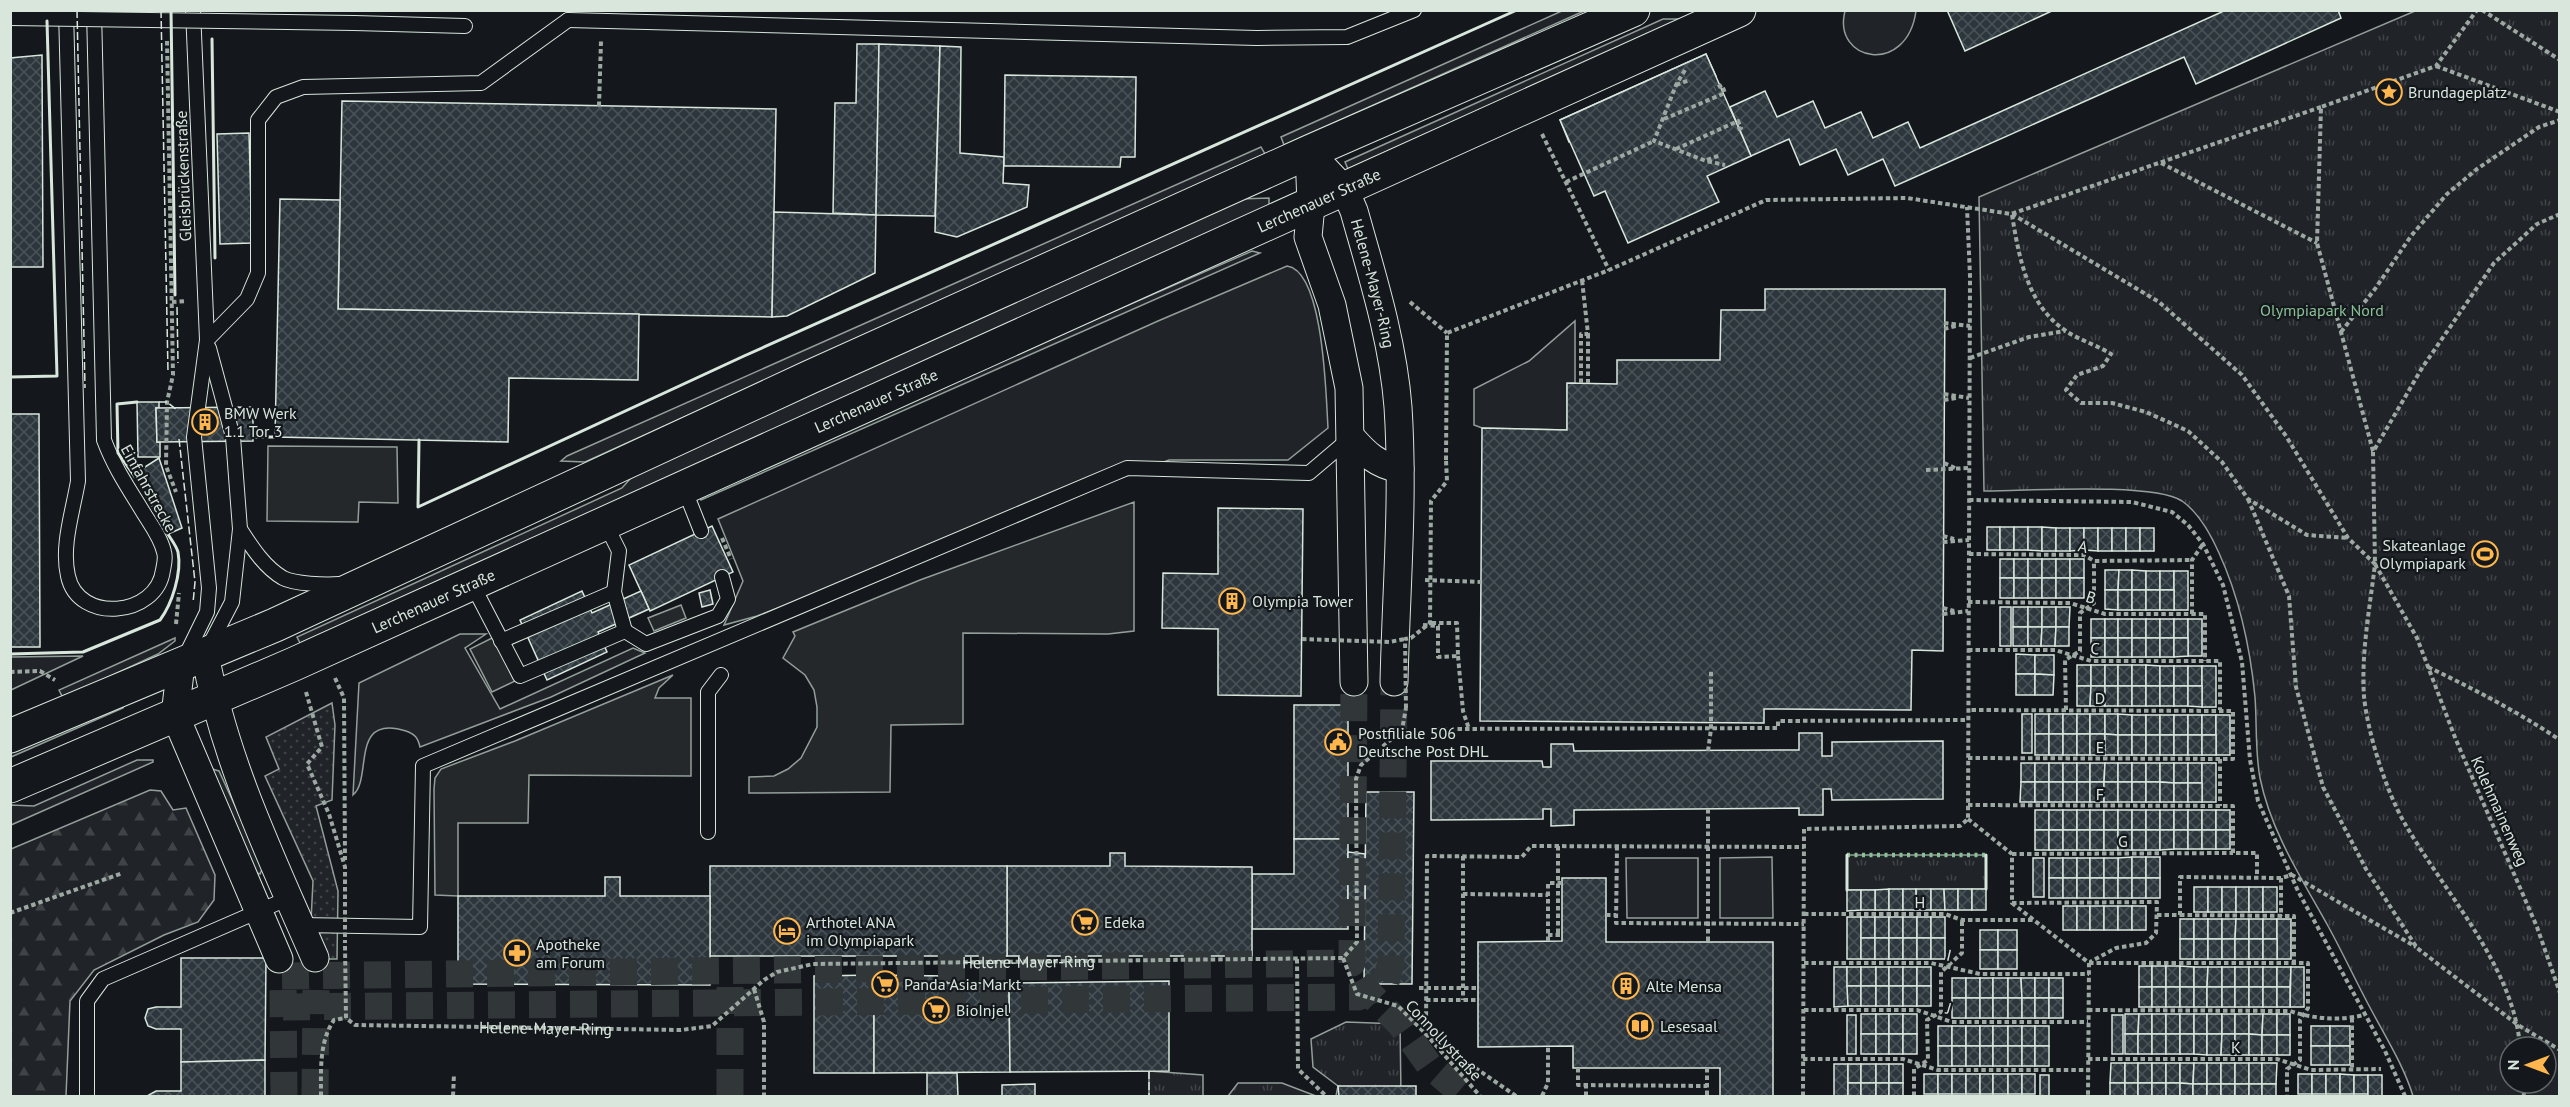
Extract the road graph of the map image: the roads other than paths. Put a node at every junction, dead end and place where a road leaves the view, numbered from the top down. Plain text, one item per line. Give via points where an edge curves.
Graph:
1 (66, 10) edge
2 (94, 10) edge
3 (193, 10) edge
4 (1414, 10) edge
5 (1632, 10) edge
6 (1736, 11) edge
7 (569, 15) edge
8 (10, 18) edge
9 (465, 26) dead end
10 (1309, 152) junction
11 (1345, 190) junction
12 (1311, 205) junction
13 (207, 340) junction
14 (1351, 437) junction
15 (1400, 469) junction
16 (684, 488) junction
17 (605, 523) junction
18 (240, 529) junction
19 (701, 531) dead end
20 (722, 577) dead end
21 (471, 582) junction
22 (362, 583) junction
23 (614, 592) junction
24 (625, 631) junction
25 (501, 641) junction
26 (193, 659) junction
27 (722, 675) dead end
28 (1354, 682) tunnel mouth
29 (1394, 682) tunnel mouth
30 (213, 699) junction
31 (175, 715) junction
32 (10, 736) edge
33 (10, 786) edge
34 (708, 832) dead end
35 (289, 898) junction
36 (258, 913) junction
37 (301, 925) junction
38 (315, 958) dead end
39 (279, 959) tunnel mouth
40 (87, 1096) edge

1 - 2 lane, Einfahrstrecke via 78,481 65,555 68,578 80,599 101,608 130,608 145,602 162,581 165,555 159,538 112,462 104,440
3 - 13 lane, Gleisbrückenstraße
4 - 7 lane via 1347,37 1257,38 601,21
5 - 10 main road
6 - 11 main road, Lerchenauer Straße
7 - 13 lane via 481,82 303,87 276,97 258,120 258,273 247,299
8 - 9 lane, bridge
10 - 11 street, Helene-Mayer-Ring
10 - 12 street
10 - 22 main road
11 - 12 main road, Lerchenauer Straße
11 - 15 street, Helene-Mayer-Ring via 1360,232 1391,354
12 - 14 street via 1308,237 1332,305 1343,352
12 - 16 main road, Lerchenauer Straße
13 - 18 lane via 233,437
13 - 26 lane via 194,438 209,588 207,612
14 - 15 street via 1371,458
14 - 28 street
14 - 37 lane via 1309,473 1127,468 423,766 420,927
15 - 29 street, Helene-Mayer-Ring
16 - 17 main road, Lerchenauer Straße
16 - 19 lane
17 - 21 main road, Lerchenauer Straße
17 - 23 lane via 619,551
18 - 22 lane via 257,555 284,579 326,585
18 - 26 lane via 232,602
20 - 24 lane via 728,600 718,616 646,644
21 - 25 lane
21 - 30 main road, Lerchenauer Straße
22 - 26 main road
23 - 24 lane
23 - 25 lane
24 - 25 lane via 520,676
26 - 30 street
26 - 31 street
26 - 32 main road
27 - 34 lane via 708,692
30 - 31 main road, Lerchenauer Straße
30 - 35 street via 240,780
31 - 33 main road, Lerchenauer Straße
31 - 36 street
35 - 36 lane
35 - 37 street
36 - 39 street
36 - 40 lane via 103,979 87,1001
37 - 38 street

